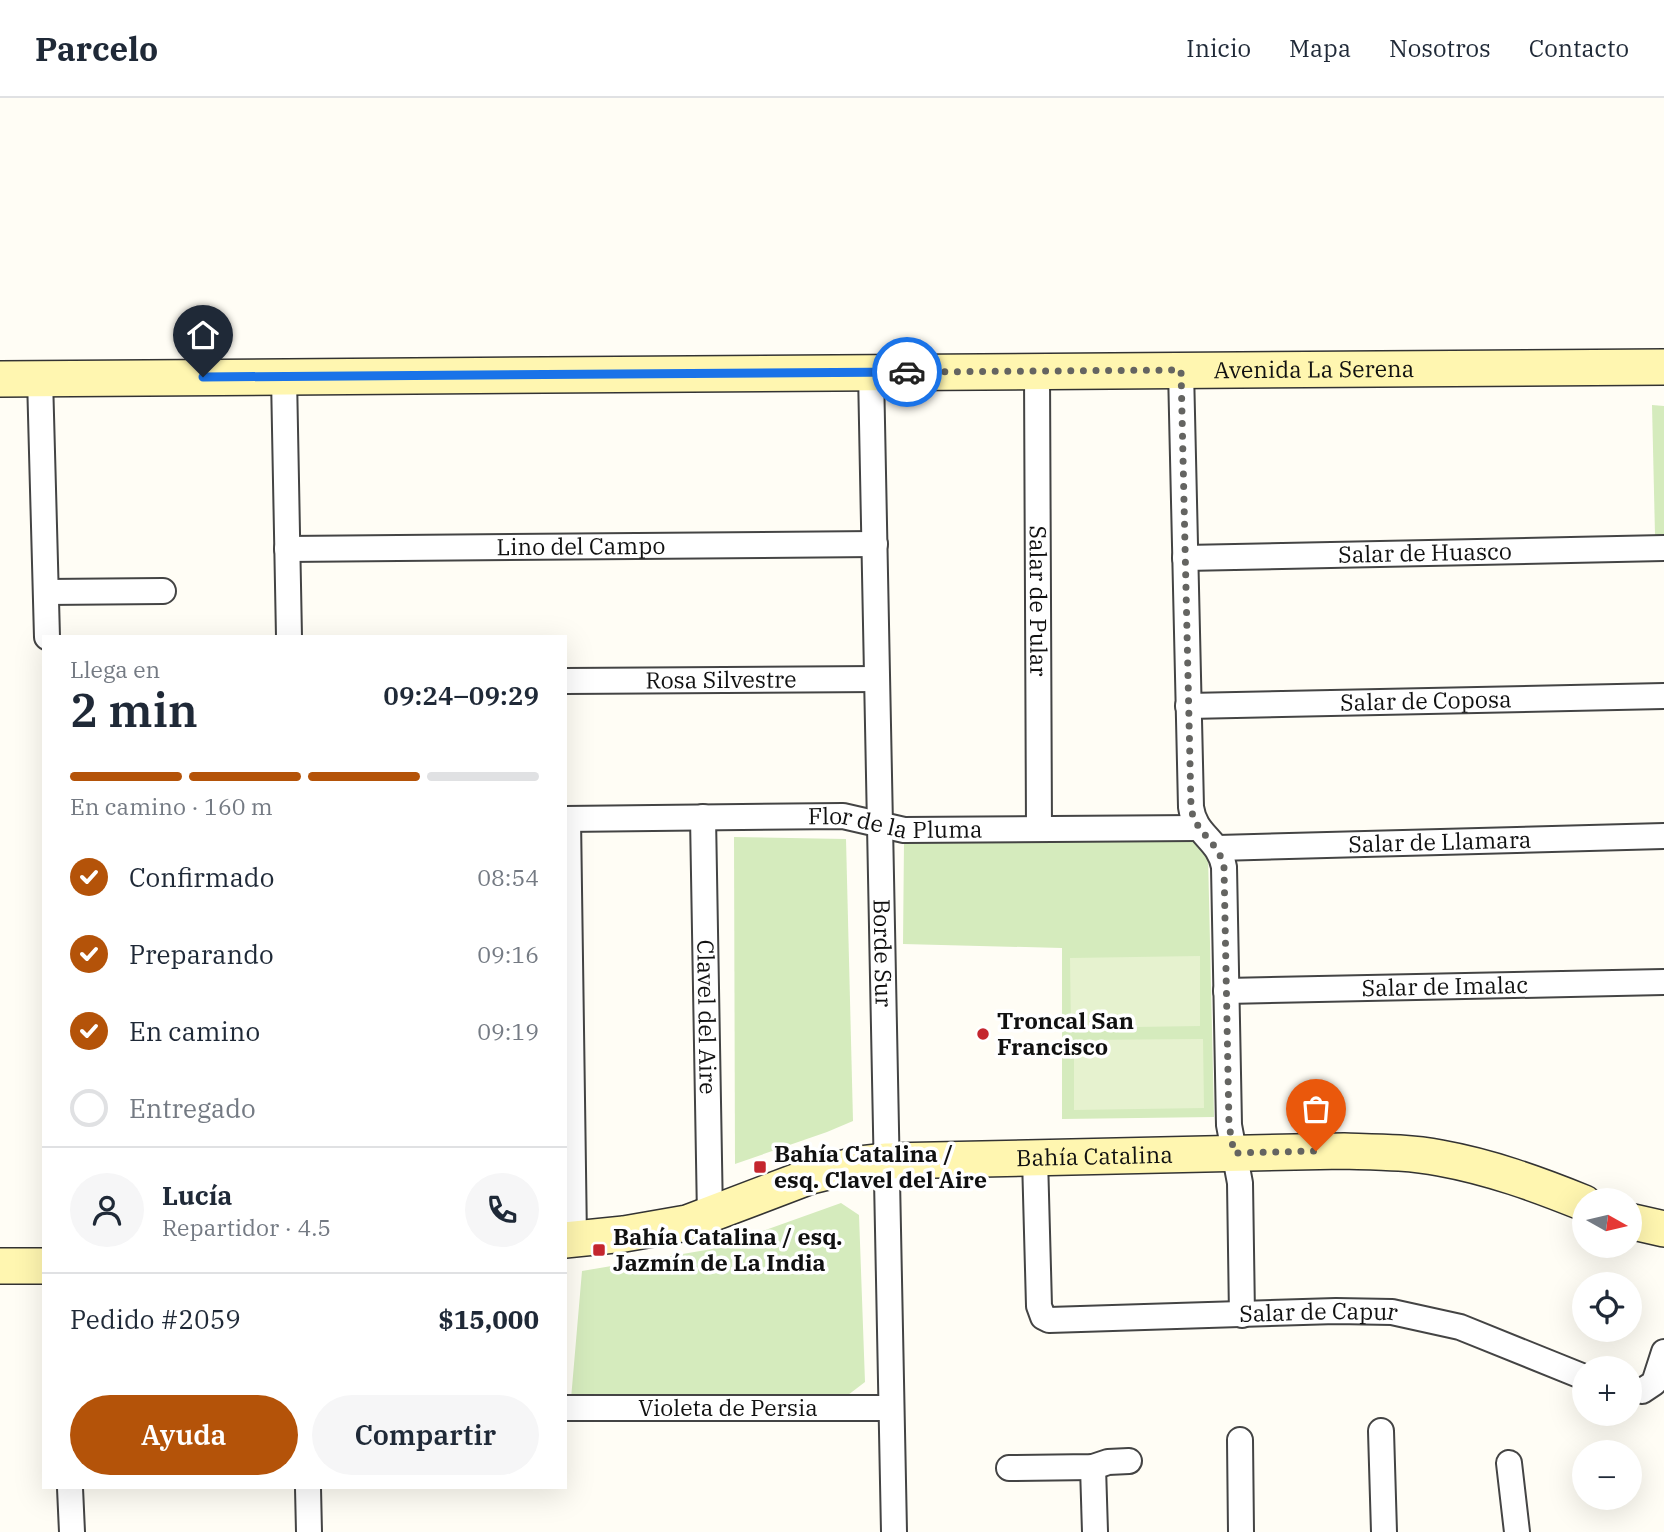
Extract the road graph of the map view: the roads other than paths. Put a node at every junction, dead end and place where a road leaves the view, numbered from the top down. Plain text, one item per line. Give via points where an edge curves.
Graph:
1 (1664, 367) edge
2 (1181, 370) junction
3 (1037, 372) junction
4 (871, 373) junction
5 (284, 377) junction
6 (0, 379) edge
7 (40, 379) junction
8 (874, 544) junction
9 (1664, 548) edge
10 (287, 550) junction
11 (1185, 558) junction
12 (163, 591) dead end
13 (46, 592) junction
14 (47, 635) edge
15 (289, 635) edge
16 (877, 679) junction
17 (567, 681) edge
18 (1664, 696) edge
19 (1188, 706) junction
20 (703, 817) junction
21 (567, 819) edge
22 (880, 825) junction
23 (1197, 828) junction
24 (1039, 829) junction
25 (1664, 836) edge
26 (1218, 848) junction
27 (1664, 982) edge
28 (1226, 991) junction
29 (1234, 1153) junction
30 (1035, 1158) junction
31 (887, 1161) junction
32 (1572, 1198) edge
33 (710, 1216) junction
34 (1642, 1224) edge
35 (1664, 1229) edge
36 (570, 1240) edge
37 (0, 1266) edge
38 (42, 1266) edge
39 (1242, 1315) junction
40 (1664, 1352) edge
41 (1572, 1372) edge
42 (1642, 1387) edge
43 (567, 1408) edge
44 (891, 1408) junction
45 (1381, 1431) dead end
46 (1240, 1440) dead end
47 (1129, 1461) dead end
48 (1509, 1463) dead end
49 (1093, 1467) junction
50 (1009, 1468) dead end
51 (70, 1489) edge
52 (308, 1489) edge
53 (72, 1532) edge
54 (309, 1532) edge
55 (894, 1532) edge
56 (1095, 1532) edge
57 (1241, 1532) edge
58 (1384, 1532) edge
59 (1517, 1532) edge

1 - 2 street, Avenida La Serena
2 - 3 street, Avenida La Serena
2 - 11 street
3 - 4 street, Avenida La Serena
3 - 24 street, Salar de Pular
4 - 5 street, Avenida La Serena
4 - 8 street, Borde Sur
5 - 7 street, Avenida La Serena
5 - 10 street
6 - 7 street, Avenida La Serena
7 - 13 street
8 - 10 street, Lino del Campo
8 - 16 street, Borde Sur
9 - 11 street, Salar de Huasco
10 - 15 street
11 - 19 street
12 - 13 street
13 - 14 street
16 - 17 street, Rosa Silvestre
16 - 22 street, Borde Sur
18 - 19 street, Salar de Coposa
19 - 23 street via 1191,807
20 - 21 street, Flor de la Pluma
20 - 22 street, Flor de la Pluma via 844,816
20 - 33 street, Clavel del Aire
21 - 36 street
22 - 24 street, Flor de la Pluma via 904,830
22 - 31 street, Borde Sur
23 - 24 street, Flor de la Pluma
23 - 26 street
25 - 26 street, Salar de Llamara
26 - 28 street via 1224,867
27 - 28 street, Salar de Imalac
28 - 29 street via 1229,1125
29 - 30 street, Bahía Catalina
29 - 32 street, Bahía Catalina via 1391,1152 1439,1158 1520,1178
29 - 39 street via 1240,1183
30 - 31 street, Bahía Catalina
30 - 39 street, Salar de Capur via 1043,1317 1055,1321
31 - 33 street, Bahía Catalina via 811,1176
31 - 44 street, Borde Sur
33 - 36 street, Bahía Catalina via 673,1226
34 - 35 street
37 - 38 street
39 - 41 street, Salar de Capur via 1369,1311 1413,1315 1478,1333
40 - 42 street via 1657,1377
43 - 44 street, Violeta de Persia
44 - 55 street, Borde Sur
45 - 58 street
46 - 57 street
47 - 49 street
48 - 59 street
49 - 50 street
49 - 56 street
51 - 53 street
52 - 54 street

